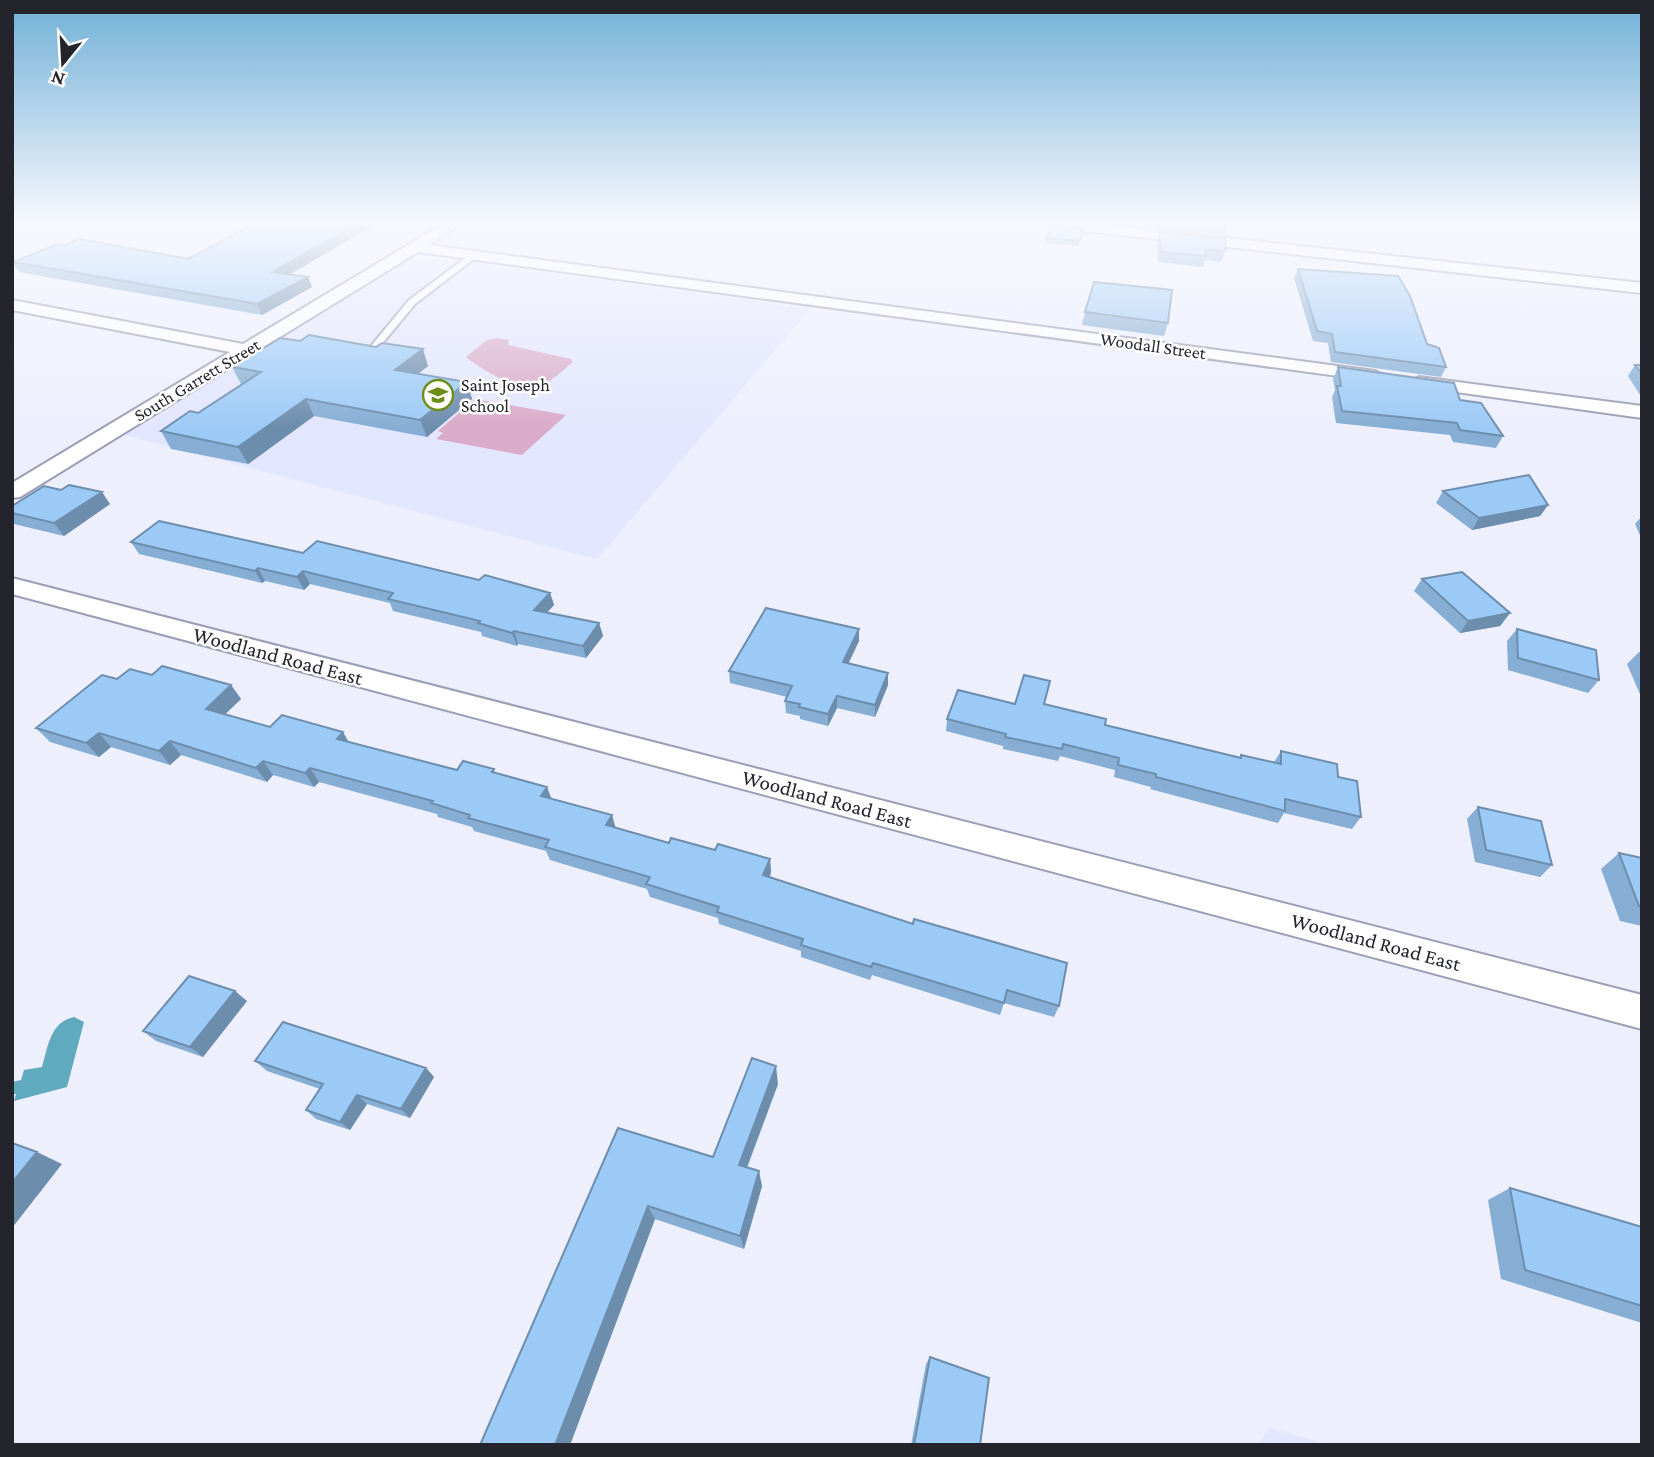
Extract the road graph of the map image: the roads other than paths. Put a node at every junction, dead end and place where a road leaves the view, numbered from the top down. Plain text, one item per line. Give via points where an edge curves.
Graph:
1 (345, 292) edge
2 (425, 292) edge
3 (752, 292) edge
4 (12, 305) edge
5 (246, 351) junction
6 (356, 352) edge
7 (1642, 412) edge
8 (12, 492) edge
9 (12, 586) edge
10 (1642, 1012) edge

1 - 5 street, South Garrett Street
2 - 6 lane via 369,354
3 - 7 street, Woodall Street
4 - 5 street
5 - 8 street, South Garrett Street
9 - 10 street, Woodland Road East

